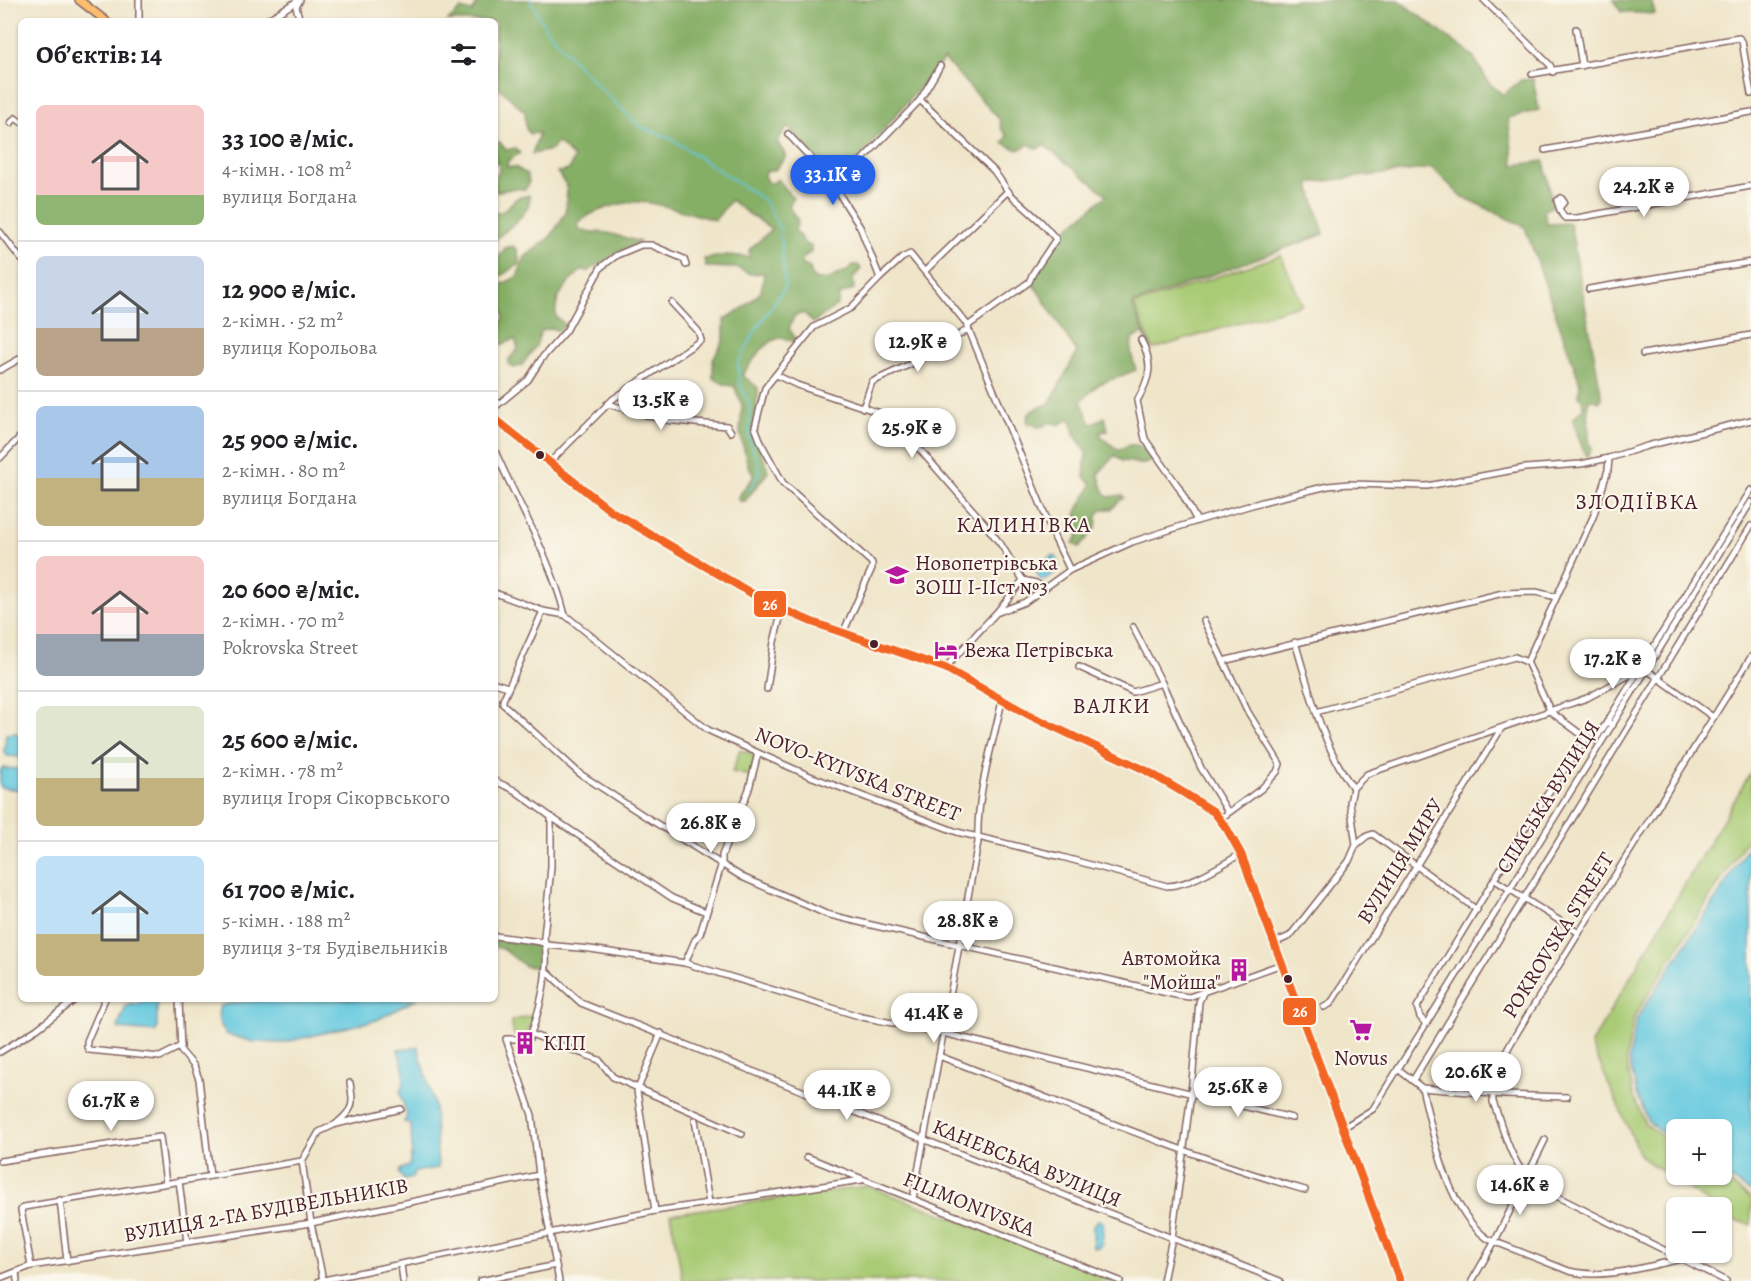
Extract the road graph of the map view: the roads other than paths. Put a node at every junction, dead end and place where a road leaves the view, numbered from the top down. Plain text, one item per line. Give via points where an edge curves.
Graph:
1 (79, 0) edge
2 (139, 0) edge
3 (299, 0) edge
4 (1484, 0) edge
5 (102, 18) edge
6 (139, 18) edge
7 (270, 18) edge
8 (299, 18) edge
9 (1576, 29) dead end
10 (939, 66) dead end
11 (1582, 66) junction
12 (1553, 72) junction
13 (1532, 74) dead end
14 (1751, 94) edge
15 (920, 100) junction
16 (1751, 112) edge
17 (18, 120) edge
18 (11, 123) dead end
19 (788, 134) dead end
20 (1545, 150) dead end
21 (1751, 186) edge
22 (838, 187) junction
23 (1008, 191) junction
24 (1560, 207) dead end
25 (0, 232) edge
26 (18, 255) edge
27 (1751, 262) edge
28 (686, 265) dead end
29 (925, 271) junction
30 (880, 278) junction
31 (1590, 289) dead end
32 (672, 303) dead end
33 (967, 330) junction
34 (1751, 335) edge
35 (1141, 340) dead end
36 (1642, 354) dead end
37 (18, 360) edge
38 (0, 370) edge
39 (776, 375) junction
40 (607, 404) junction
41 (498, 405) edge
42 (862, 408) junction
43 (1751, 420) edge
44 (498, 421) edge
45 (731, 432) dead end
46 (18, 439) edge
47 (498, 457) edge
48 (0, 458) edge
49 (1609, 458) junction
50 (549, 463) junction
51 (1751, 490) edge
52 (1751, 502) edge
53 (1197, 521) junction
54 (1751, 526) edge
55 (1070, 570) junction
56 (1023, 580) junction
57 (1699, 580) junction
58 (1045, 588) junction
59 (498, 594) edge
60 (1556, 597) junction
61 (782, 610) junction
62 (543, 611) junction
63 (996, 613) junction
64 (565, 615) junction
65 (1204, 621) dead end
66 (1133, 627) dead end
67 (843, 633) junction
68 (1295, 642) junction
69 (1751, 657) edge
70 (1222, 661) junction
71 (1527, 662) junction
72 (1079, 667) dead end
73 (945, 668) junction
74 (1639, 670) junction
75 (1647, 670) junction
76 (1659, 679) junction
77 (1162, 683) junction
78 (498, 684) edge
79 (508, 687) junction
80 (767, 689) dead end
81 (498, 700) edge
82 (1002, 701) junction
83 (503, 704) junction
84 (1316, 712) junction
85 (1551, 712) junction
86 (1713, 717) junction
87 (1610, 723) junction
88 (1501, 729) junction
89 (1586, 738) junction
90 (758, 753) junction
91 (498, 782) edge
92 (1353, 788) junction
93 (1228, 812) junction
94 (551, 817) junction
95 (1220, 819) junction
96 (978, 838) junction
97 (1356, 845) junction
98 (1241, 854) junction
99 (722, 863) junction
100 (1416, 867) junction
101 (1495, 880) junction
102 (1510, 888) junction
103 (1526, 898) junction
104 (1477, 910) junction
105 (706, 912) junction
106 (1579, 933) junction
107 (498, 936) edge
108 (1274, 943) junction
109 (958, 944) junction
110 (546, 945) junction
111 (686, 963) junction
112 (1282, 964) junction
113 (545, 970) junction
114 (1203, 993) junction
115 (72, 1002) edge
116 (104, 1002) edge
117 (179, 1002) edge
118 (1324, 1007) dead end
119 (1426, 1024) junction
120 (661, 1033) junction
121 (943, 1033) junction
122 (531, 1034) junction
123 (181, 1049) junction
124 (0, 1052) edge
125 (939, 1056) junction
126 (1398, 1069) junction
127 (1413, 1080) junction
128 (350, 1083) dead end
129 (638, 1088) junction
130 (1422, 1088) junction
131 (1191, 1094) junction
132 (1493, 1094) junction
133 (1568, 1097) dead end
134 (401, 1109) dead end
135 (1292, 1119) dead end
136 (695, 1120) dead end
137 (336, 1124) junction
138 (1343, 1128) junction
139 (741, 1134) dead end
140 (924, 1140) junction
141 (1545, 1140) dead end
142 (1182, 1149) junction
143 (807, 1157) dead end
144 (0, 1161) edge
145 (302, 1161) junction
146 (539, 1175) junction
147 (210, 1176) junction
148 (1526, 1178) junction
149 (862, 1180) junction
150 (179, 1181) junction
151 (166, 1183) junction
152 (1305, 1190) dead end
153 (913, 1199) junction
154 (60, 1200) junction
155 (709, 1203) junction
156 (655, 1211) junction
157 (311, 1223) junction
158 (549, 1234) junction
159 (1172, 1238) junction
160 (1495, 1241) junction
161 (187, 1242) junction
162 (1666, 1251) edge
163 (67, 1261) junction
164 (1673, 1263) edge
165 (1690, 1263) edge
166 (401, 1264) junction
167 (555, 1265) junction
168 (32, 1266) junction
169 (15, 1272) junction
170 (0, 1278) edge
171 (17, 1281) edge
172 (321, 1281) edge
173 (403, 1281) edge
174 (480, 1281) edge
175 (559, 1281) edge
176 (1120, 1281) edge
177 (1163, 1281) edge
178 (1280, 1281) edge
179 (1400, 1281) edge
180 (1472, 1281) edge
181 (1726, 1281) edge

1 - 5 main road
2 - 6 street
3 - 7 street
3 - 8 street via 296,7
4 - 12 street
9 - 11 street
10 - 15 street
11 - 12 street
11 - 14 street via 1739,38
12 - 13 street
15 - 22 street
15 - 23 street via 994,171
16 - 20 street
17 - 18 street via 15,118
19 - 22 street
21 - 24 street via 1577,218 1565,218
22 - 30 street via 860,227
23 - 29 street
23 - 33 street via 1056,239 1029,282
25 - 26 street
27 - 31 street
28 - 41 street via 684,259 651,245 630,249 601,267 566,331 528,380
29 - 30 street via 910,254
29 - 33 street via 962,317
30 - 39 street via 851,308 814,327
32 - 40 street via 698,331 701,340
33 - 42 street via 915,362 872,382
33 - 55 street
34 - 36 street
35 - 53 street via 1148,352 1150,369 1137,400 1145,439
37 - 38 street
39 - 42 street
39 - 67 street via 765,388 755,427 762,445 783,483 872,563
40 - 45 street via 664,420 727,426
40 - 50 street
42 - 56 street via 880,413 908,436 1002,546
43 - 49 street
44 - 50 main road
46 - 48 street
47 - 64 street via 544,551
49 - 53 street via 1427,486 1328,486
49 - 60 street via 1593,517
50 - 61 main road via 610,511
51 - 57 street
52 - 57 street, СПАСЬКА ВУЛИЦЯ
53 - 55 street via 1132,542
54 - 76 street
55 - 58 street
56 - 58 street
56 - 63 street
57 - 74 street
57 - 75 street, СПАСЬКА ВУЛИЦЯ
58 - 63 street via 1025,602
59 - 62 street, NOVO-KYIVSKA STREET
60 - 68 street via 1536,592 1503,593
60 - 71 street
61 - 67 main road
61 - 80 street
62 - 64 street, NOVO-KYIVSKA STREET
62 - 79 street via 532,645
63 - 73 street
64 - 90 street, NOVO-KYIVSKA STREET via 708,730
65 - 70 street
66 - 77 street
67 - 73 main road
68 - 70 street
68 - 84 street
69 - 86 street, POKROVSKA STREET
70 - 93 street via 1280,764 1261,789
71 - 84 street via 1515,657
71 - 85 street
72 - 77 street via 1133,692
73 - 82 main road
74 - 85 street
74 - 87 street
75 - 76 street
75 - 87 street, СПАСЬКА ВУЛИЦЯ
76 - 86 street
76 - 103 street
77 - 93 street via 1201,768
78 - 79 street
79 - 83 street
81 - 83 street
82 - 95 main road via 1145,770 1201,803
82 - 96 street via 981,792
83 - 99 street via 579,772
84 - 92 street
85 - 88 street
85 - 89 street
86 - 106 street, POKROVSKA STREET
87 - 89 street via 1596,739
87 - 102 street, СПАСЬКА ВУЛИЦЯ
88 - 92 street via 1367,774
88 - 100 street, ВУЛИЦЯ МИРУ
89 - 101 street via 1533,815
90 - 96 street, NOVO-KYIVSKA STREET
90 - 99 street
91 - 94 street
92 - 97 street via 1350,803
93 - 95 street
94 - 105 street via 672,898
94 - 110 street
95 - 98 main road
96 - 98 street, NOVO-KYIVSKA STREET via 1167,886 1177,886
96 - 109 street
97 - 100 street via 1373,834
97 - 108 street via 1349,861 1290,936
98 - 108 main road
99 - 105 street
99 - 109 street via 742,877 826,914
100 - 104 street
100 - 118 street, ВУЛИЦЯ МИРУ via 1333,1000
101 - 102 street
101 - 104 street
102 - 103 street
102 - 119 street, СПАСЬКА ВУЛИЦЯ
103 - 106 street
103 - 127 street
104 - 119 street via 1417,1007
105 - 111 street
106 - 132 street, POKROVSKA STREET via 1511,1043 1494,1080
107 - 110 street
108 - 112 main road
109 - 114 street via 1176,995
109 - 121 street
110 - 111 street
110 - 113 street
111 - 121 street via 862,1017
112 - 114 street
112 - 138 main road
113 - 120 street, КАНЕВСЬКА ВУЛИЦЯ via 581,1003
113 - 122 street via 540,1008
114 - 131 street
115 - 124 street
116 - 123 street via 87,1041 89,1050 160,1057
117 - 123 street
119 - 126 street, СПАСЬКА ВУЛИЦЯ
120 - 129 street
120 - 140 street, КАНЕВСЬКА ВУЛИЦЯ
121 - 125 street
121 - 131 street
122 - 129 street via 599,1060 613,1077
122 - 146 street via 529,1039 506,1039 532,1115
123 - 147 street via 200,1079
125 - 140 street
125 - 142 street
126 - 127 street
126 - 138 street, СПАСЬКА ВУЛИЦЯ via 1373,1109
127 - 130 street
128 - 137 street via 350,1112
129 - 139 street
129 - 156 street
130 - 132 street
130 - 160 street via 1445,1175 1477,1232
131 - 135 street
131 - 142 street
132 - 133 street
132 - 148 street via 1515,1160
134 - 137 street
136 - 155 street
137 - 145 street via 319,1132
138 - 179 main road
140 - 153 street
140 - 159 street, КАНЕВСЬКА ВУЛИЦЯ
141 - 148 street
142 - 152 street
142 - 159 street
143 - 149 street, FILIMONIVSKA
144 - 151 street via 160,1137
145 - 147 street
145 - 157 street
146 - 157 street, ВУЛИЦЯ 2-ГА БУДІВЕЛЬНИКІВ
146 - 158 street
147 - 150 street
148 - 160 street
148 - 162 street
149 - 153 street, FILIMONIVSKA
149 - 155 street
150 - 151 street
150 - 161 street
151 - 154 street
153 - 176 street, FILIMONIVSKA
154 - 163 street
154 - 168 street via 22,1208
155 - 156 street
156 - 158 street
157 - 161 street, ВУЛИЦЯ 2-ГА БУДІВЕЛЬНИКІВ
157 - 172 street
158 - 166 street
158 - 167 street
159 - 177 street
159 - 178 street, КАНЕВСЬКА ВУЛИЦЯ
160 - 164 street via 1583,1274
160 - 180 street
161 - 163 street, ВУЛИЦЯ 2-ГА БУДІВЕЛЬНИКІВ
163 - 168 street, ВУЛИЦЯ 2-ГА БУДІВЕЛЬНИКІВ
165 - 181 street
166 - 172 street
166 - 173 street
167 - 174 street
167 - 175 street
168 - 169 street, ВУЛИЦЯ 2-ГА БУДІВЕЛЬНИКІВ
169 - 170 street, ВУЛИЦЯ 2-ГА БУДІВЕЛЬНИКІВ
169 - 171 street

